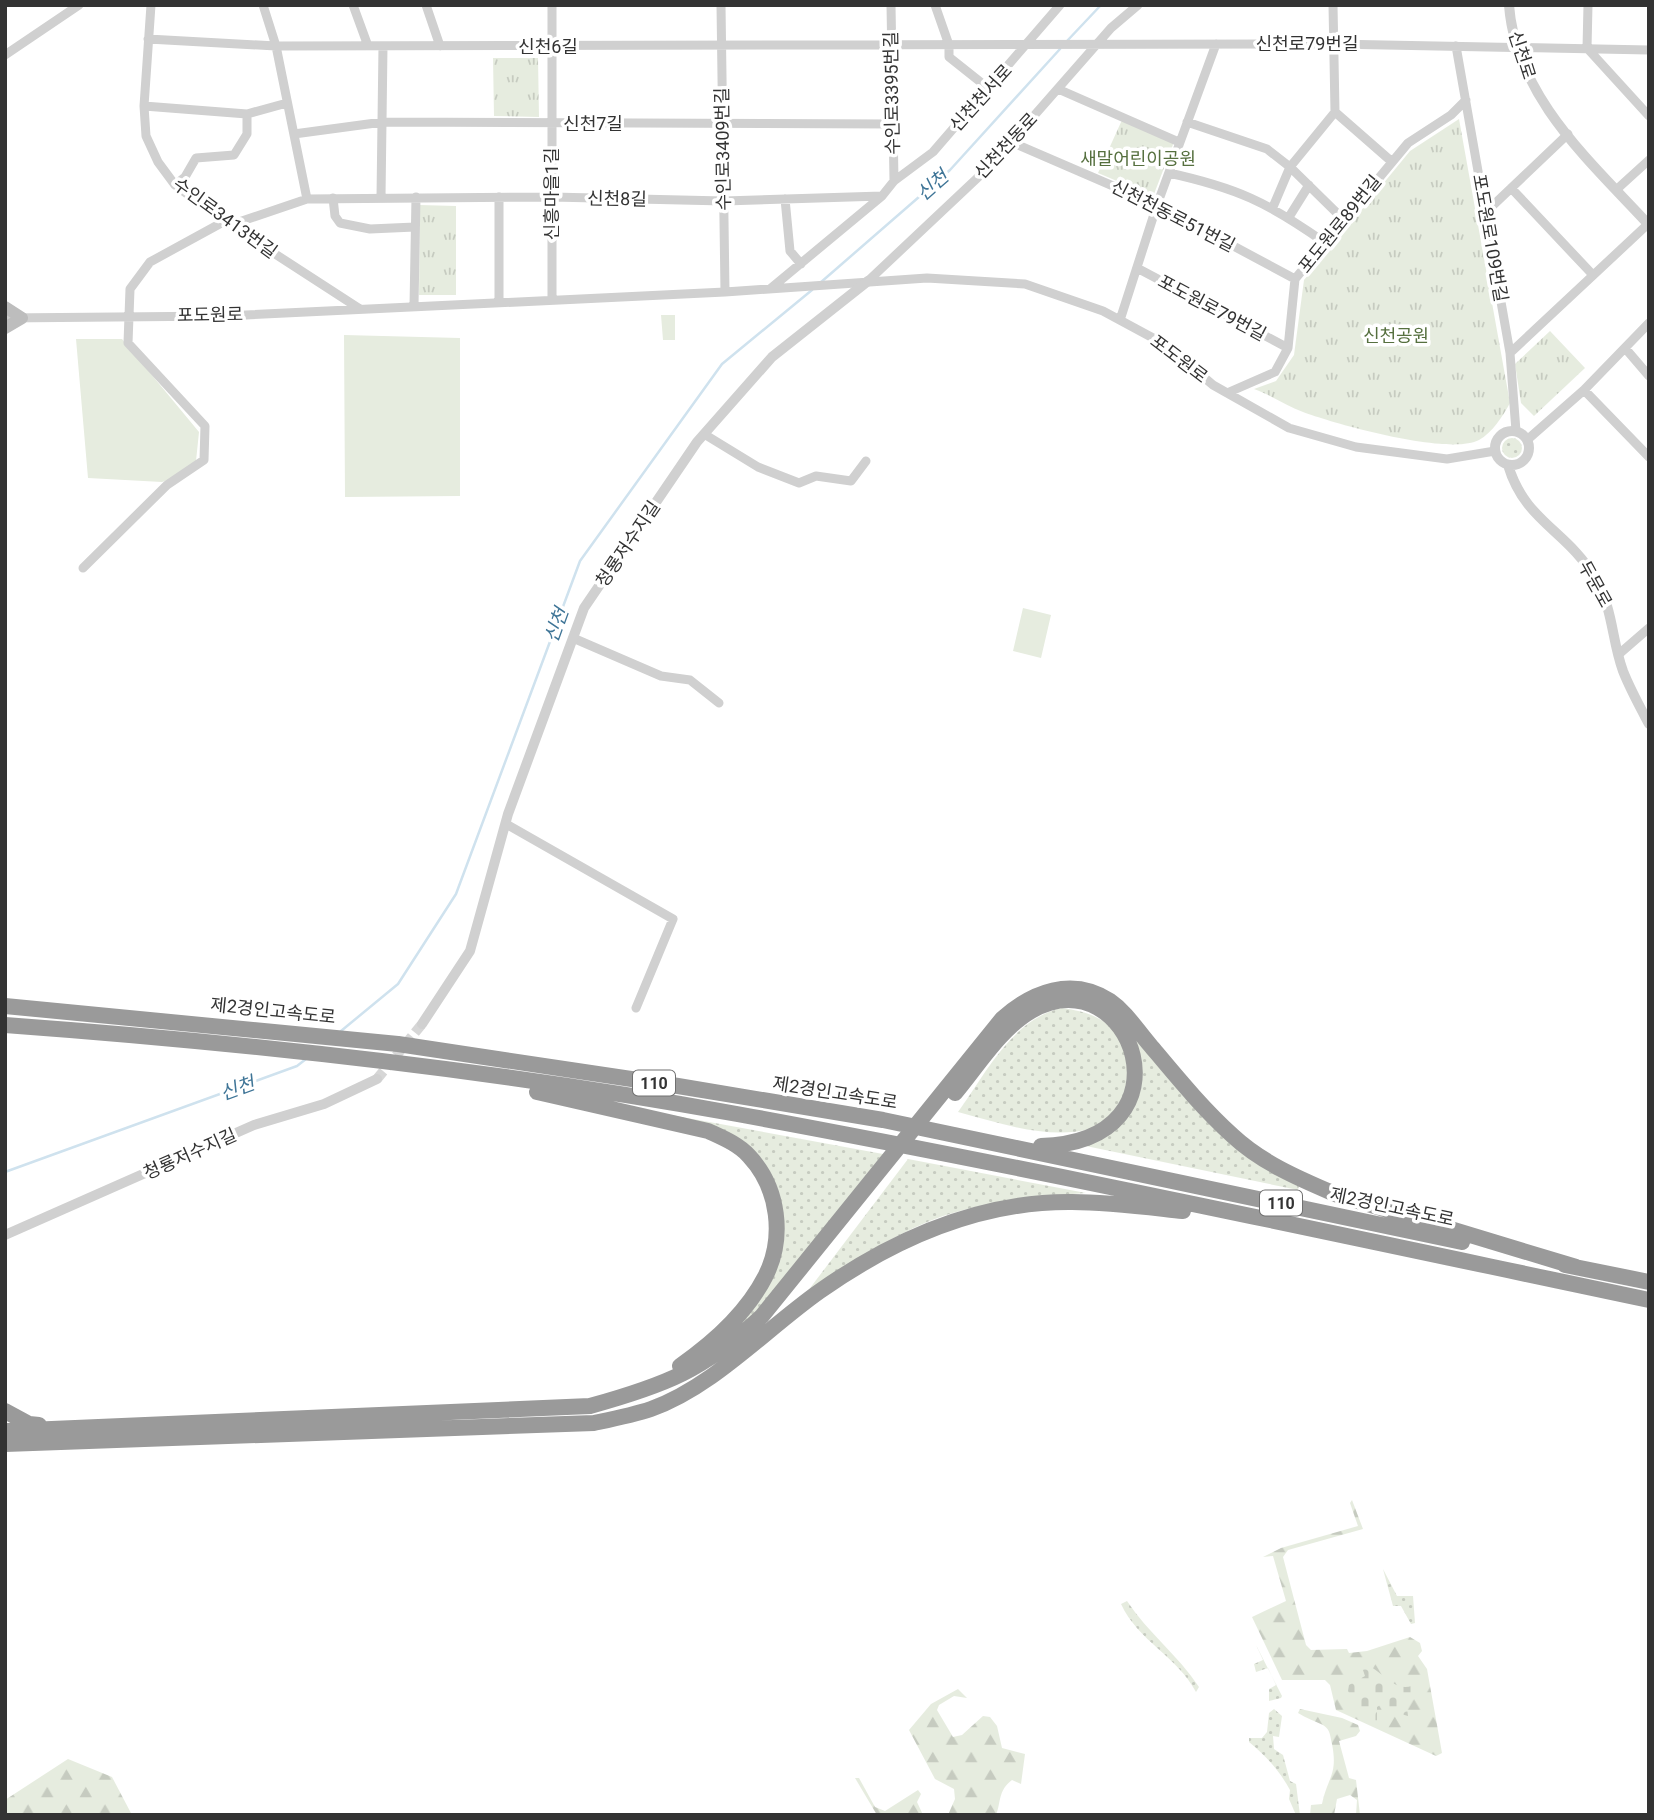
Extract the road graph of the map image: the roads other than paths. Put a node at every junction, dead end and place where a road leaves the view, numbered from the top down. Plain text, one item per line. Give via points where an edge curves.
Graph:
1 (79, 5) edge
2 (151, 5) edge
3 (263, 5) edge
4 (354, 5) edge
5 (426, 5) edge
6 (551, 5) edge
7 (721, 5) edge
8 (891, 5) edge
9 (935, 5) edge
10 (1060, 5) edge
11 (1138, 5) edge
12 (1333, 5) edge
13 (1509, 5) edge
14 (1588, 5) edge
15 (148, 39) junction
16 (1030, 44) junction
17 (1083, 44) joint
18 (1216, 44) junction
19 (1334, 44) junction
20 (891, 45) junction
21 (1096, 45) junction
22 (276, 46) junction
23 (368, 46) junction
24 (383, 46) junction
25 (440, 46) junction
26 (722, 46) junction
27 (949, 46) junction
28 (1456, 46) junction
29 (551, 47) junction
30 (1518, 47) junction
31 (1587, 48) junction
32 (1649, 50) edge
33 (5, 55) edge
34 (988, 89) junction
35 (1058, 89) junction
36 (1466, 100) junction
37 (288, 103) junction
38 (144, 106) junction
39 (1335, 112) junction
40 (247, 114) junction
41 (1649, 116) edge
42 (383, 122) junction
43 (1187, 122) junction
44 (551, 124) junction
45 (723, 124) junction
46 (893, 124) junction
47 (294, 134) junction
48 (1568, 134) junction
49 (1011, 142) junction
50 (1180, 142) junction
51 (1649, 160) edge
52 (1391, 161) junction
53 (1290, 167) junction
54 (1169, 173) junction
55 (894, 181) junction
56 (174, 185) junction
57 (1309, 185) junction
58 (1511, 188) junction
59 (1616, 190) junction
60 (882, 196) junction
61 (381, 197) junction
62 (416, 197) junction
63 (499, 197) junction
64 (551, 197) junction
65 (332, 198) junction
66 (307, 199) junction
67 (785, 199) junction
68 (724, 201) junction
69 (1157, 205) junction
70 (1273, 207) junction
71 (1486, 212) junction
72 (1289, 217) junction
73 (1343, 219) junction
74 (227, 223) junction
75 (1648, 225) edge
76 (415, 227) junction
77 (1324, 242) junction
78 (801, 264) junction
79 (1137, 268) junction
80 (1593, 275) junction
81 (1295, 279) junction
82 (863, 281) junction
83 (774, 289) junction
84 (725, 292) junction
85 (551, 299) junction
86 (499, 302) junction
87 (414, 306) junction
88 (5, 307) edge
89 (361, 309) junction
90 (5, 318) edge
91 (22, 318) junction
92 (1120, 320) junction
93 (1649, 323) edge
94 (5, 328) edge
95 (1288, 348) junction
96 (1625, 348) junction
97 (1510, 353) junction
98 (1649, 376) edge
99 (1584, 390) junction
100 (1227, 393) junction
101 (1516, 431) junction
102 (704, 434) junction
103 (1527, 440) junction
104 (1495, 451) junction
105 (1649, 457) edge
106 (866, 461) dead end
107 (1508, 465) junction
108 (83, 568) dead end
109 (1649, 628) edge
110 (573, 638) junction
111 (1619, 654) junction
112 (719, 703) dead end
113 (1649, 724) edge
114 (506, 824) junction
115 (8, 1006) edge
116 (636, 1008) dead end
117 (422, 1024) tunnel mouth
118 (8, 1025) edge
119 (453, 1070) junction
120 (377, 1079) tunnel mouth
121 (1012, 1146) junction
122 (1249, 1216) junction
123 (5, 1235) edge
124 (1576, 1267) junction
125 (1649, 1282) edge
126 (1649, 1300) edge
127 (747, 1346) junction
128 (648, 1390) junction
129 (5, 1411) edge
130 (87, 1429) junction
131 (5, 1431) edge
132 (5, 1446) edge

1 - 33 street
2 - 15 street, 수인로3413번길
3 - 22 street
4 - 23 street
5 - 25 street
6 - 29 street, 신흥마을1길
7 - 26 street, 수인로3409번길
8 - 20 street, 수인로3395번길
9 - 27 street
10 - 16 street, 신천천서로
11 - 21 street, 신천천동로
12 - 19 street
13 - 30 street, 신천로
14 - 31 street
15 - 22 street, 신천6길
15 - 38 street, 수인로3413번길
16 - 17 street, 신천6길
16 - 27 street, 신천6길
16 - 34 street, 신천천서로
17 - 21 street, 신천로79번길
18 - 19 street, 신천로79번길
18 - 21 street, 신천로79번길
18 - 43 street, 포도원로79번길
19 - 28 street, 신천로79번길
19 - 39 street
20 - 26 street, 신천6길
20 - 27 street, 신천6길
20 - 46 street, 수인로3395번길
21 - 35 street, 신천천동로
22 - 23 street, 신천6길
22 - 37 street
23 - 24 street, 신천6길
24 - 25 street, 신천6길
24 - 42 street
25 - 29 street, 신천6길
26 - 29 street, 신천6길
26 - 45 street, 수인로3409번길
27 - 34 street via 949,57
28 - 30 street, 신천로79번길
28 - 36 street, 포도원로109번길
29 - 44 street, 신흥마을1길
30 - 31 street, 신천로79번길
30 - 48 street, 신천로 via 1541,102
31 - 32 street, 신천로79번길
31 - 41 street
34 - 55 street, 신천천서로 via 933,152
35 - 49 street, 신천천동로
35 - 50 street
36 - 52 street, 포도원로89번길
36 - 71 street, 포도원로109번길
37 - 40 street
37 - 47 street
38 - 40 street
38 - 56 street, 수인로3413번길 via 146,136
39 - 52 street
39 - 53 street
40 - 56 street via 247,134 234,155 196,158
42 - 44 street, 신천7길
42 - 47 street, 신천7길
42 - 61 street
43 - 50 street, 포도원로79번길
43 - 53 street via 1267,149
44 - 45 street, 신천7길
44 - 64 street, 신흥마을1길
45 - 46 street, 신천7길
45 - 68 street, 수인로3409번길
46 - 55 street, 수인로3395번길
47 - 66 street
48 - 58 street
48 - 59 street, 신천로
49 - 69 street, 신천천동로51번길
49 - 82 street, 신천천동로
50 - 54 street, 포도원로79번길
51 - 59 street
52 - 73 street, 포도원로89번길
53 - 57 street
53 - 70 street
54 - 69 street, 포도원로79번길
54 - 70 street via 1217,183
55 - 60 street
56 - 74 street, 수인로3413번길
57 - 72 street
57 - 73 street
58 - 71 street
58 - 80 street
59 - 75 street, 신천로
60 - 67 street, 신천8길
60 - 78 street
61 - 62 street, 신천8길
61 - 65 street, 신천8길
62 - 63 street, 신천8길
62 - 76 street
63 - 64 street, 신천8길
63 - 86 street
64 - 68 street, 신천8길
64 - 85 street, 신흥마을1길
65 - 66 street, 신천8길
65 - 76 street via 340,223 370,229
66 - 74 street, 신천8길
67 - 68 street, 신천8길
67 - 78 street via 790,251
68 - 84 street, 수인로3409번길
69 - 79 street, 포도원로79번길
69 - 81 street, 신천천동로51번길
70 - 72 street
71 - 97 street, 포도원로109번길
72 - 77 street
73 - 77 street, 포도원로89번길
74 - 89 street, 수인로3413번길
74 - 108 street, 신천8길 via 150,262 130,289 128,343 205,426 204,460 167,485
75 - 80 street
76 - 87 street
77 - 81 street, 포도원로89번길
78 - 83 street
79 - 92 street, 포도원로79번길
79 - 95 street, 포도원로79번길
80 - 97 street
81 - 95 street, 포도원로89번길
82 - 83 street, 포도원로
82 - 92 street, 포도원로 via 927,278 1025,284
82 - 102 street, 청룡저수지길 via 772,357
83 - 84 street, 포도원로
84 - 85 street, 포도원로
85 - 86 street, 포도원로
86 - 87 street, 포도원로
87 - 89 street, 포도원로
88 - 91 main road
89 - 91 street, 포도원로
90 - 91 street, 포도원로
91 - 94 main road
92 - 100 street, 포도원로 via 1166,345
93 - 96 street
95 - 100 street via 1275,372
96 - 98 street
96 - 99 street
97 - 101 street, 포도원로109번길
99 - 103 street
99 - 105 street
100 - 104 street, 포도원로 via 1289,428 1356,447 1447,459
101 - 103 street
101 - 104 street via 1502,434
102 - 106 street via 758,467 799,483 816,476 851,481
102 - 110 street, 청룡저수지길 via 584,608
103 - 107 street via 1525,459
104 - 107 street
107 - 111 street, 두문로 via 1514,485 1533,515 1570,542 1595,578 1611,612
109 - 111 street
110 - 112 street via 661,676 690,680
110 - 114 street, 청룡저수지길
111 - 113 street, 두문로
114 - 116 street via 673,919
114 - 117 street, 청룡저수지길 via 470,951
115 - 121 highway, 제2경인고속도로 / 110 via 424,1048 883,1120
118 - 119 highway, 110
119 - 122 highway, 110 via 971,1157
119 - 128 highway via 708,1131 733,1143 761,1172 771,1191 776,1223 765,1277 708,1346
120 - 123 street, 청룡저수지길 via 324,1104 254,1125
121 - 124 highway, 제2경인고속도로 / 110
121 - 127 highway via 1067,1144 1087,1138 1119,1118 1136,1082 1135,1056 1110,1017 1079,1002 1063,1001 1028,1012 1011,1027
122 - 126 highway, 110
122 - 127 highway via 1069,1202 992,1211 883,1250 820,1290
124 - 125 highway, 제2경인고속도로 / 110
124 - 128 highway via 1300,1180 1235,1138 1109,1000 1084,991 1046,991 1023,1001 1002,1019 762,1316 727,1349 682,1377
127 - 132 highway via 718,1372 671,1400 594,1423
128 - 130 highway via 590,1406
129 - 130 highway via 29,1424
130 - 131 highway

